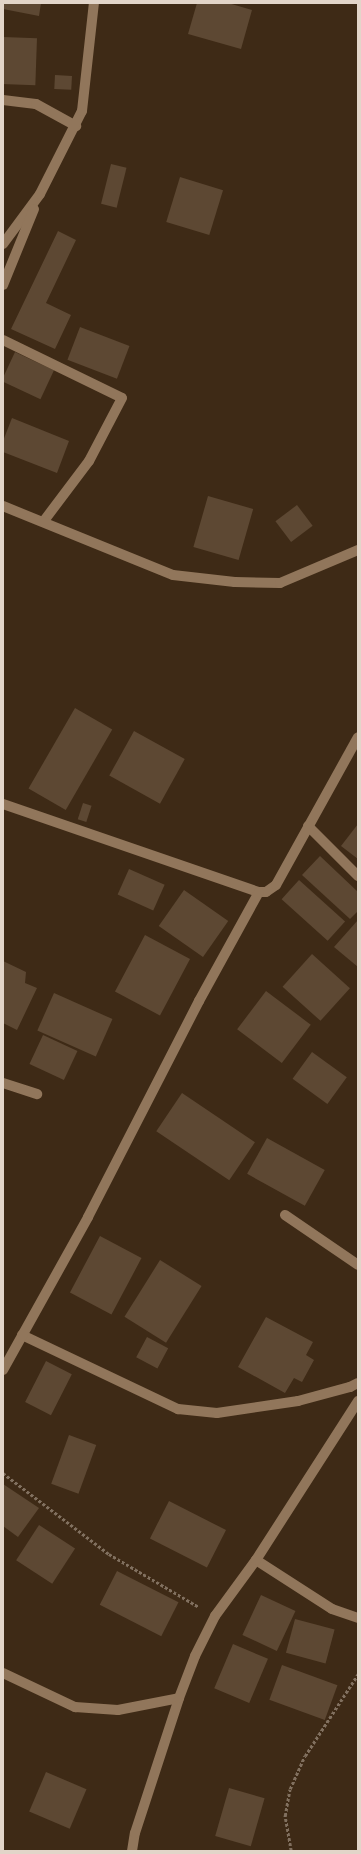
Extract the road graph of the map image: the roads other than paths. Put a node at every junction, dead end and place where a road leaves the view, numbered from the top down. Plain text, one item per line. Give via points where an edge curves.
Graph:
1 (94, 3) edge
2 (3, 100) edge
3 (76, 126) junction
4 (40, 194) junction
5 (3, 244) edge
6 (3, 285) edge
7 (3, 340) edge
8 (3, 506) edge
9 (43, 522) junction
10 (358, 550) edge
11 (358, 737) edge
12 (3, 804) edge
13 (308, 826) junction
14 (358, 876) edge
15 (259, 892) junction
16 (3, 1084) edge
17 (37, 1094) dead end
18 (285, 1215) dead end
19 (358, 1265) edge
20 (22, 1335) junction
21 (3, 1370) edge
22 (358, 1383) edge
23 (358, 1401) edge
24 (256, 1560) junction
25 (358, 1618) edge
26 (3, 1674) edge
27 (179, 1698) junction
28 (132, 1851) edge

1 - 3 street via 82,111
2 - 3 street via 36,104
3 - 4 street
4 - 5 street
4 - 6 street
7 - 9 street via 122,398 89,461
8 - 9 street
9 - 10 street via 173,575 235,582 280,583
11 - 13 street
12 - 15 street
13 - 14 street
13 - 15 street via 276,885 266,892
15 - 20 street via 199,1000 88,1217
16 - 17 street
18 - 19 street
20 - 21 street
20 - 22 street via 178,1409 217,1413 298,1401
23 - 24 street
24 - 25 street via 332,1609
24 - 27 street via 215,1616
26 - 27 street via 75,1707 118,1710
27 - 28 street via 135,1833

